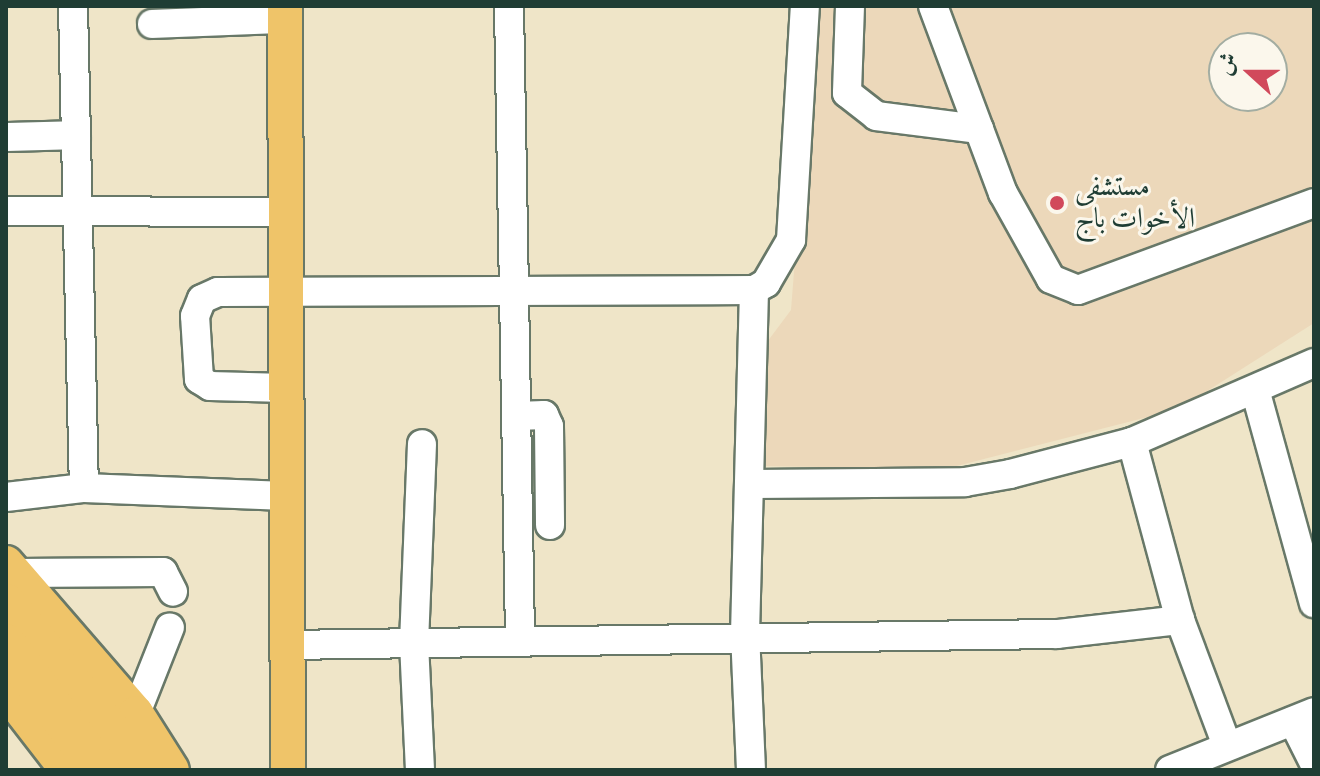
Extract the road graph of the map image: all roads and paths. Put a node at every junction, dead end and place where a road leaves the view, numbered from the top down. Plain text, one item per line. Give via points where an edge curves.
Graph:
1 (73, 6) edge
2 (509, 6) edge
3 (805, 6) edge
4 (850, 6) edge
5 (933, 6) edge
6 (285, 13) edge
7 (152, 24) dead end
8 (979, 129) junction
9 (76, 135) junction
10 (6, 137) edge
11 (1314, 203) edge
12 (6, 211) edge
13 (83, 212) junction
14 (288, 212) junction
15 (754, 290) junction
16 (515, 291) junction
17 (288, 295) junction
18 (1314, 363) edge
19 (286, 388) junction
20 (1256, 393) junction
21 (517, 416) junction
22 (1132, 442) junction
23 (422, 444) dead end
24 (752, 484) junction
25 (84, 488) junction
26 (286, 496) junction
27 (6, 497) edge
28 (550, 525) dead end
29 (9, 580) edge
30 (173, 592) dead end
31 (1314, 603) edge
32 (1180, 620) junction
33 (170, 627) dead end
34 (745, 634) junction
35 (520, 638) junction
36 (414, 643) junction
37 (6, 644) edge
38 (286, 645) junction
39 (6, 691) edge
40 (136, 713) junction
41 (1304, 717) edge
42 (1227, 746) junction
43 (1314, 763) edge
44 (67, 770) edge
45 (100, 770) edge
46 (143, 770) edge
47 (172, 770) edge
48 (288, 770) edge
49 (420, 770) edge
50 (751, 770) edge
51 (1170, 770) edge

1 - 9 street
2 - 16 street
3 - 15 street via 791,240 776,273
4 - 8 street via 847,93 876,116
5 - 8 street
6 - 7 street
6 - 14 main road
8 - 11 street via 1003,193 1051,279 1078,290
9 - 10 street
9 - 13 street
12 - 13 street
13 - 14 street
13 - 25 street
14 - 17 main road
15 - 16 street
15 - 24 street
16 - 17 street
16 - 21 street
17 - 19 main road
17 - 19 street via 218,292 202,299 195,316 199,379 210,386
18 - 20 street
19 - 26 main road
20 - 22 street
20 - 31 street
21 - 28 street via 544,415 549,426
21 - 35 street
22 - 24 street via 965,482
22 - 32 street
23 - 36 street
24 - 34 street
25 - 26 street
25 - 27 street
26 - 38 main road
29 - 30 street via 163,572
29 - 40 main road
29 - 46 highway
32 - 34 street via 1057,634
32 - 42 street
33 - 40 street
34 - 35 street
34 - 50 street
35 - 36 street
36 - 38 street
36 - 49 street
37 - 45 highway
38 - 48 main road
39 - 44 main road
40 - 47 main road
41 - 42 street
41 - 43 street
42 - 51 street

